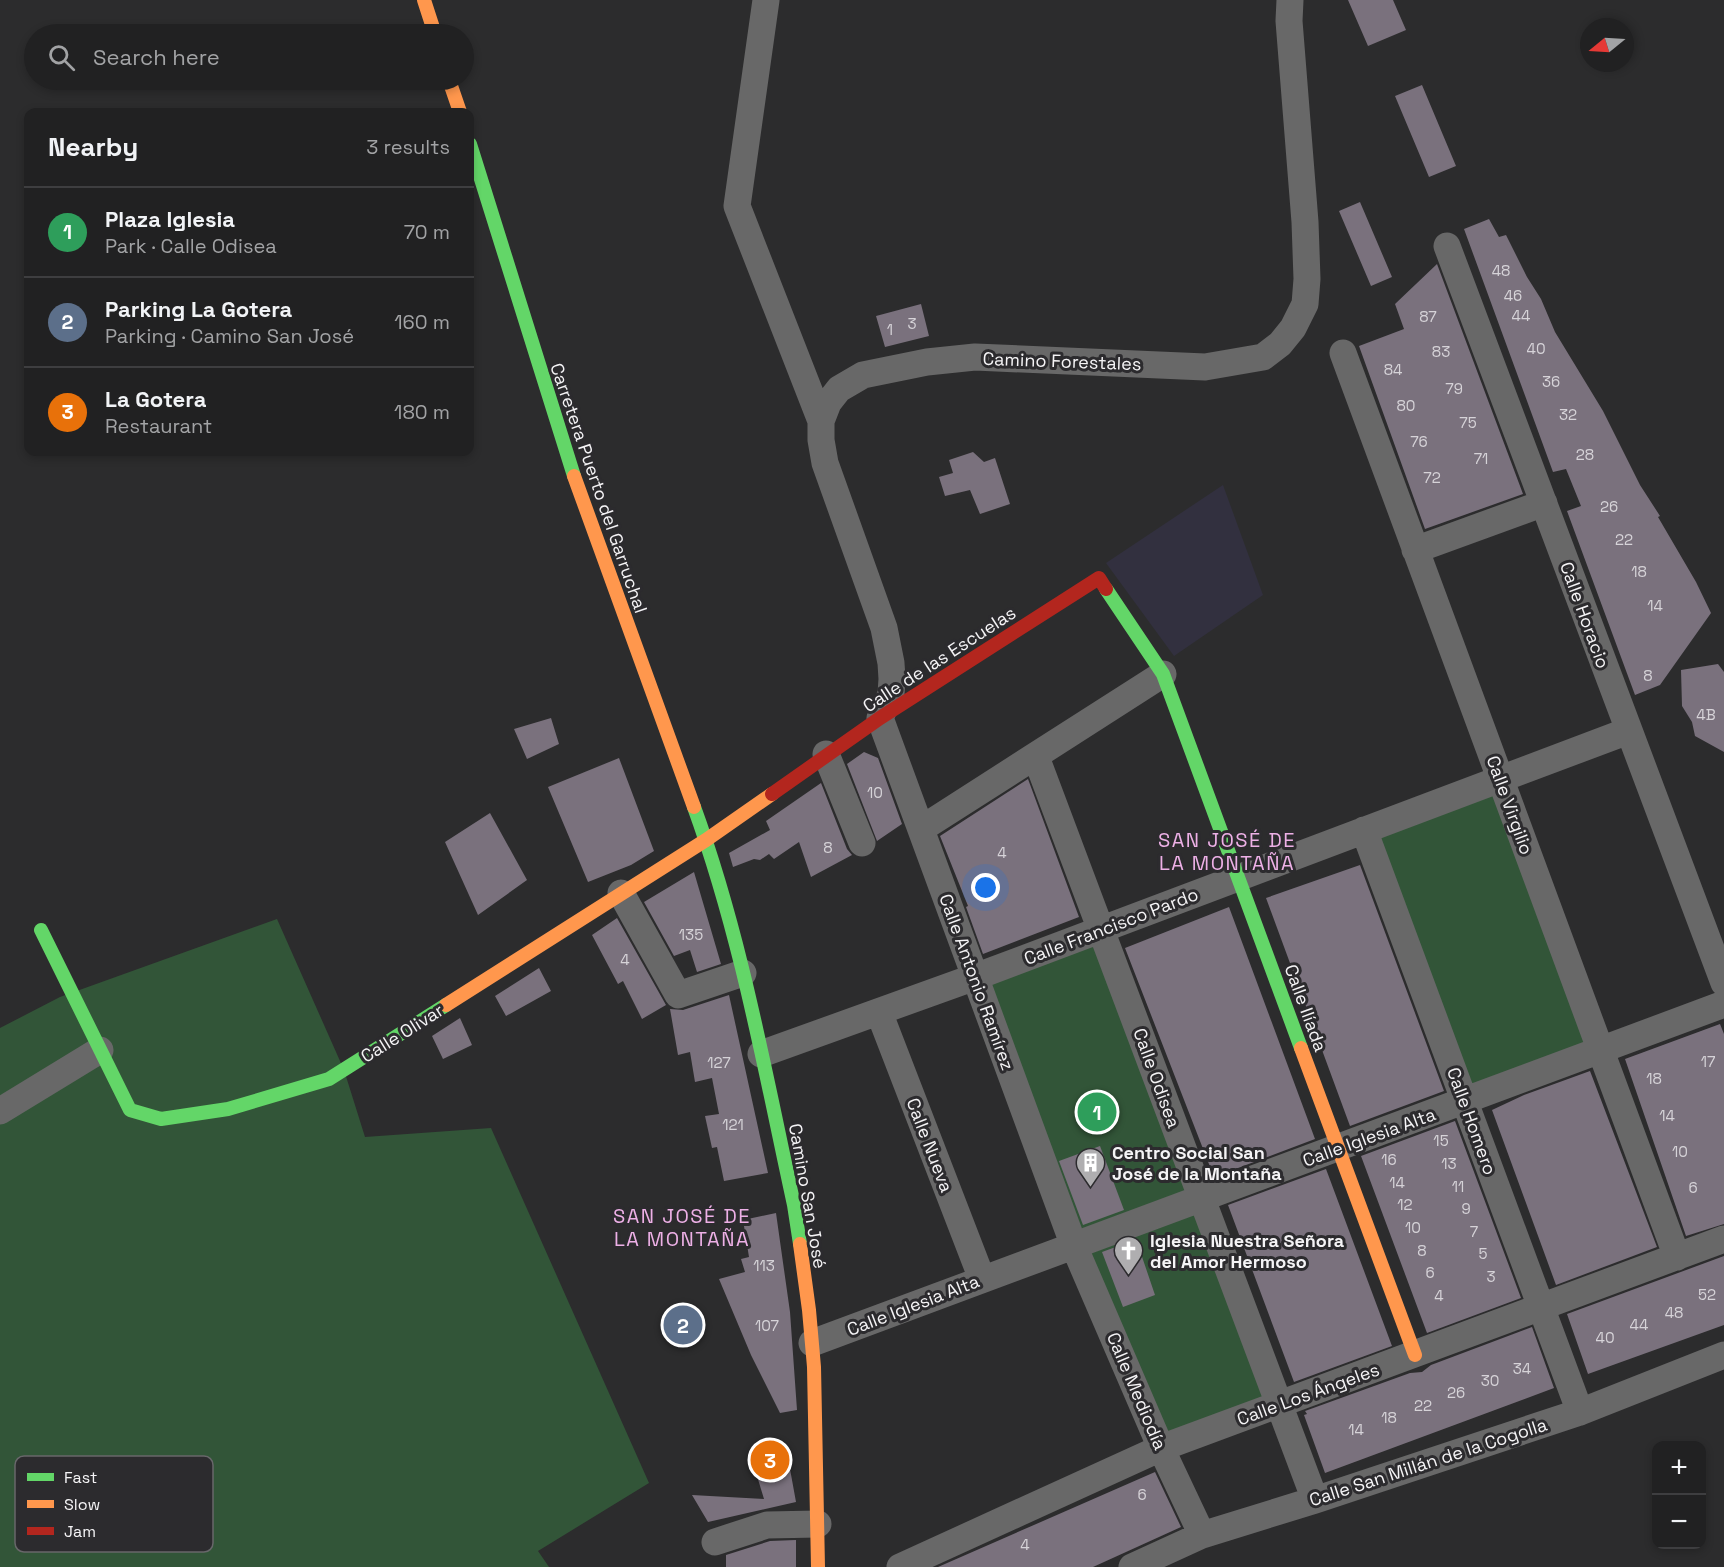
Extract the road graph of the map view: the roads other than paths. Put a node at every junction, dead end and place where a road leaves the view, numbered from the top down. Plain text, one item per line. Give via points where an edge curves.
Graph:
1 (424, 0) edge
2 (766, 0) edge
3 (1290, 0) edge
4 (432, 24) edge
5 (452, 90) edge
6 (459, 108) edge
7 (474, 157) edge
8 (1447, 246) dead end
9 (1343, 353) dead end
10 (821, 420) junction
11 (1544, 503) junction
12 (1415, 550) junction
13 (1163, 674) junction
14 (880, 718) junction
15 (1628, 730) junction
16 (826, 754) junction
17 (1036, 757) junction
18 (1500, 779) junction
19 (921, 829) junction
20 (1364, 830) junction
21 (706, 840) junction
22 (862, 843) dead end
23 (1238, 878) junction
24 (621, 893) junction
25 (41, 930) dead end
26 (1102, 930) junction
27 (743, 973) junction
28 (975, 977) junction
29 (1724, 983) edge
30 (1724, 1004) edge
31 (879, 1012) junction
32 (100, 1050) junction
33 (1601, 1050) junction
34 (761, 1054) junction
35 (1464, 1101) junction
36 (0, 1111) edge
37 (1338, 1148) junction
38 (1202, 1199) junction
39 (1724, 1239) edge
40 (1074, 1246) junction
41 (1677, 1257) junction
42 (982, 1279) junction
43 (1540, 1308) junction
44 (812, 1343) junction
45 (1415, 1355) junction
46 (1724, 1355) edge
47 (1279, 1405) junction
48 (1580, 1412) junction
49 (1161, 1448) junction
50 (1315, 1500) junction
51 (818, 1524) junction
52 (1202, 1535) junction
53 (715, 1542) dead end
54 (905, 1566) edge
55 (818, 1567) edge
56 (1132, 1567) edge

1 - 4 street
2 - 10 street via 737,206
3 - 10 street, Camino Forestales via 1307,279 1305,304 1280,344 1263,357 1205,367 975,357 927,362 863,375 839,389
5 - 6 street
7 - 21 street, Carretera Puerto del Garruchal via 570,466
8 - 11 street, Calle Horacio
9 - 12 street, Calle Virgilio
10 - 14 street via 825,463 877,604 891,663 891,693
11 - 12 street
11 - 15 street, Calle Horacio
12 - 18 street, Calle Virgilio
13 - 14 street, Calle de las Escuelas via 1100,578
13 - 17 street
13 - 23 street, Calle Ilíada
14 - 16 street, Calle de las Escuelas
14 - 19 street, Calle Antonio Ramírez
15 - 18 street, Calle Francisco Pardo
15 - 29 street, Calle Horacio
16 - 21 street, Calle de las Escuelas
16 - 22 street
17 - 19 street
17 - 26 street, Calle Odisea
18 - 20 street, Calle Francisco Pardo
18 - 33 street, Calle Virgilio
19 - 28 street, Calle Antonio Ramírez
20 - 23 street, Calle Francisco Pardo
20 - 35 street, Calle Homero
21 - 24 street, Calle Olivar
21 - 27 street, Camino San José
23 - 26 street, Calle Francisco Pardo
23 - 37 street, Calle Ilíada
24 - 27 street via 678,995
24 - 32 street, Calle Olivar via 329,1079 228,1109 161,1119 130,1110
25 - 32 street, Calle Olivar
26 - 28 street, Calle Francisco Pardo
26 - 38 street, Calle Odisea
27 - 34 street, Camino San José
28 - 31 street, Calle Francisco Pardo
28 - 40 street, Calle Antonio Ramírez
30 - 33 street, Calle Iglesia Alta
31 - 34 street, Calle Francisco Pardo
31 - 42 street, Calle Nueva
32 - 36 street
33 - 35 street, Calle Iglesia Alta
33 - 41 street, Calle Virgilio
34 - 44 street, Camino San José via 794,1205
35 - 37 street, Calle Iglesia Alta
35 - 43 street, Calle Homero
37 - 38 street, Calle Iglesia Alta
37 - 45 street, Calle Ilíada
38 - 40 street, Calle Iglesia Alta
38 - 47 street, Calle Odisea
39 - 41 street, Calle Los Ángeles
40 - 42 street, Calle Iglesia Alta
40 - 49 street, Calle Mediodía
41 - 43 street, Calle Los Ángeles
42 - 44 street, Calle Iglesia Alta
43 - 45 street, Calle Los Ángeles
43 - 48 street, Calle Homero
44 - 51 street, Camino San José
45 - 47 street, Calle Los Ángeles
46 - 48 street, Calle San Millán de la Cogolla
47 - 49 street, Calle Los Ángeles
47 - 50 street, Calle Odisea
48 - 50 street, Calle San Millán de la Cogolla
49 - 52 street, Calle Mediodía
49 - 54 street, Calle Los Ángeles
50 - 52 street, Calle San Millán de la Cogolla
51 - 53 street via 767,1525
51 - 55 street, Camino San José
52 - 56 street, Calle San Millán de la Cogolla

